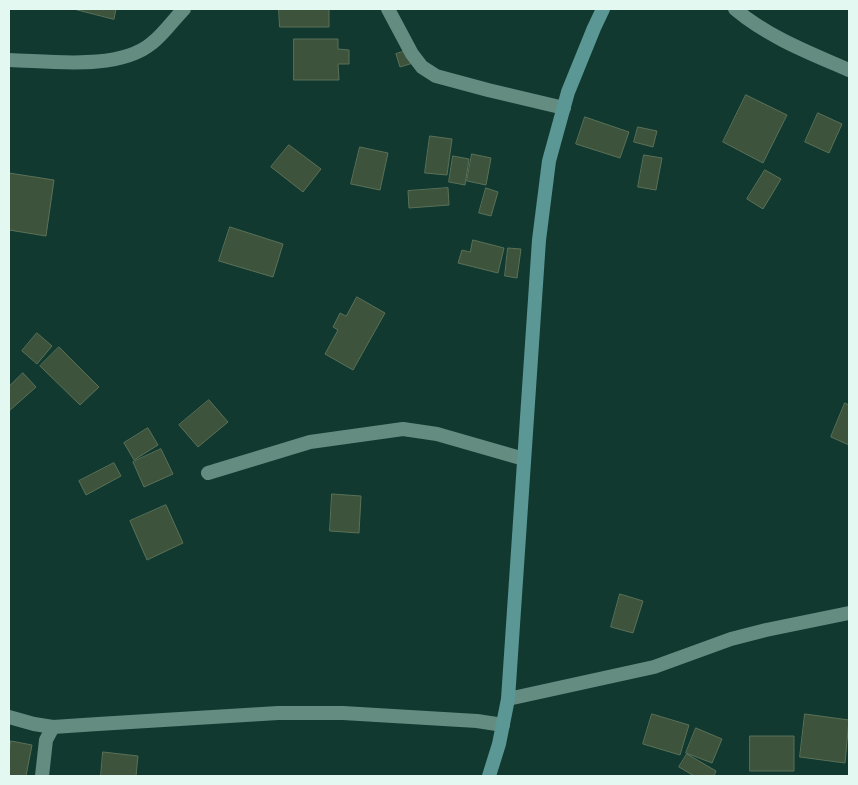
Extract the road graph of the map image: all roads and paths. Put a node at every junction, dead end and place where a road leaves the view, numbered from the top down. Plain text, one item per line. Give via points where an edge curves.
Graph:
1 (184, 9) edge
2 (388, 9) edge
3 (603, 9) edge
4 (735, 9) edge
5 (9, 60) edge
6 (849, 70) edge
7 (564, 108) junction
8 (524, 459) junction
9 (208, 472) dead end
10 (849, 613) edge
11 (508, 699) junction
12 (9, 717) edge
13 (503, 725) junction
14 (53, 727) junction
15 (42, 776) edge
16 (489, 776) edge

1 - 5 street via 153,43 135,54 89,63
2 - 7 street via 412,54 422,67 436,76
3 - 7 main road
4 - 6 street via 786,42
7 - 8 main road via 549,160 539,240
8 - 9 street via 437,434 403,429 310,442
8 - 11 main road
10 - 11 street via 766,630 654,667
11 - 13 main road
12 - 14 street
13 - 14 street via 343,713
13 - 16 main road
14 - 15 street via 46,740

